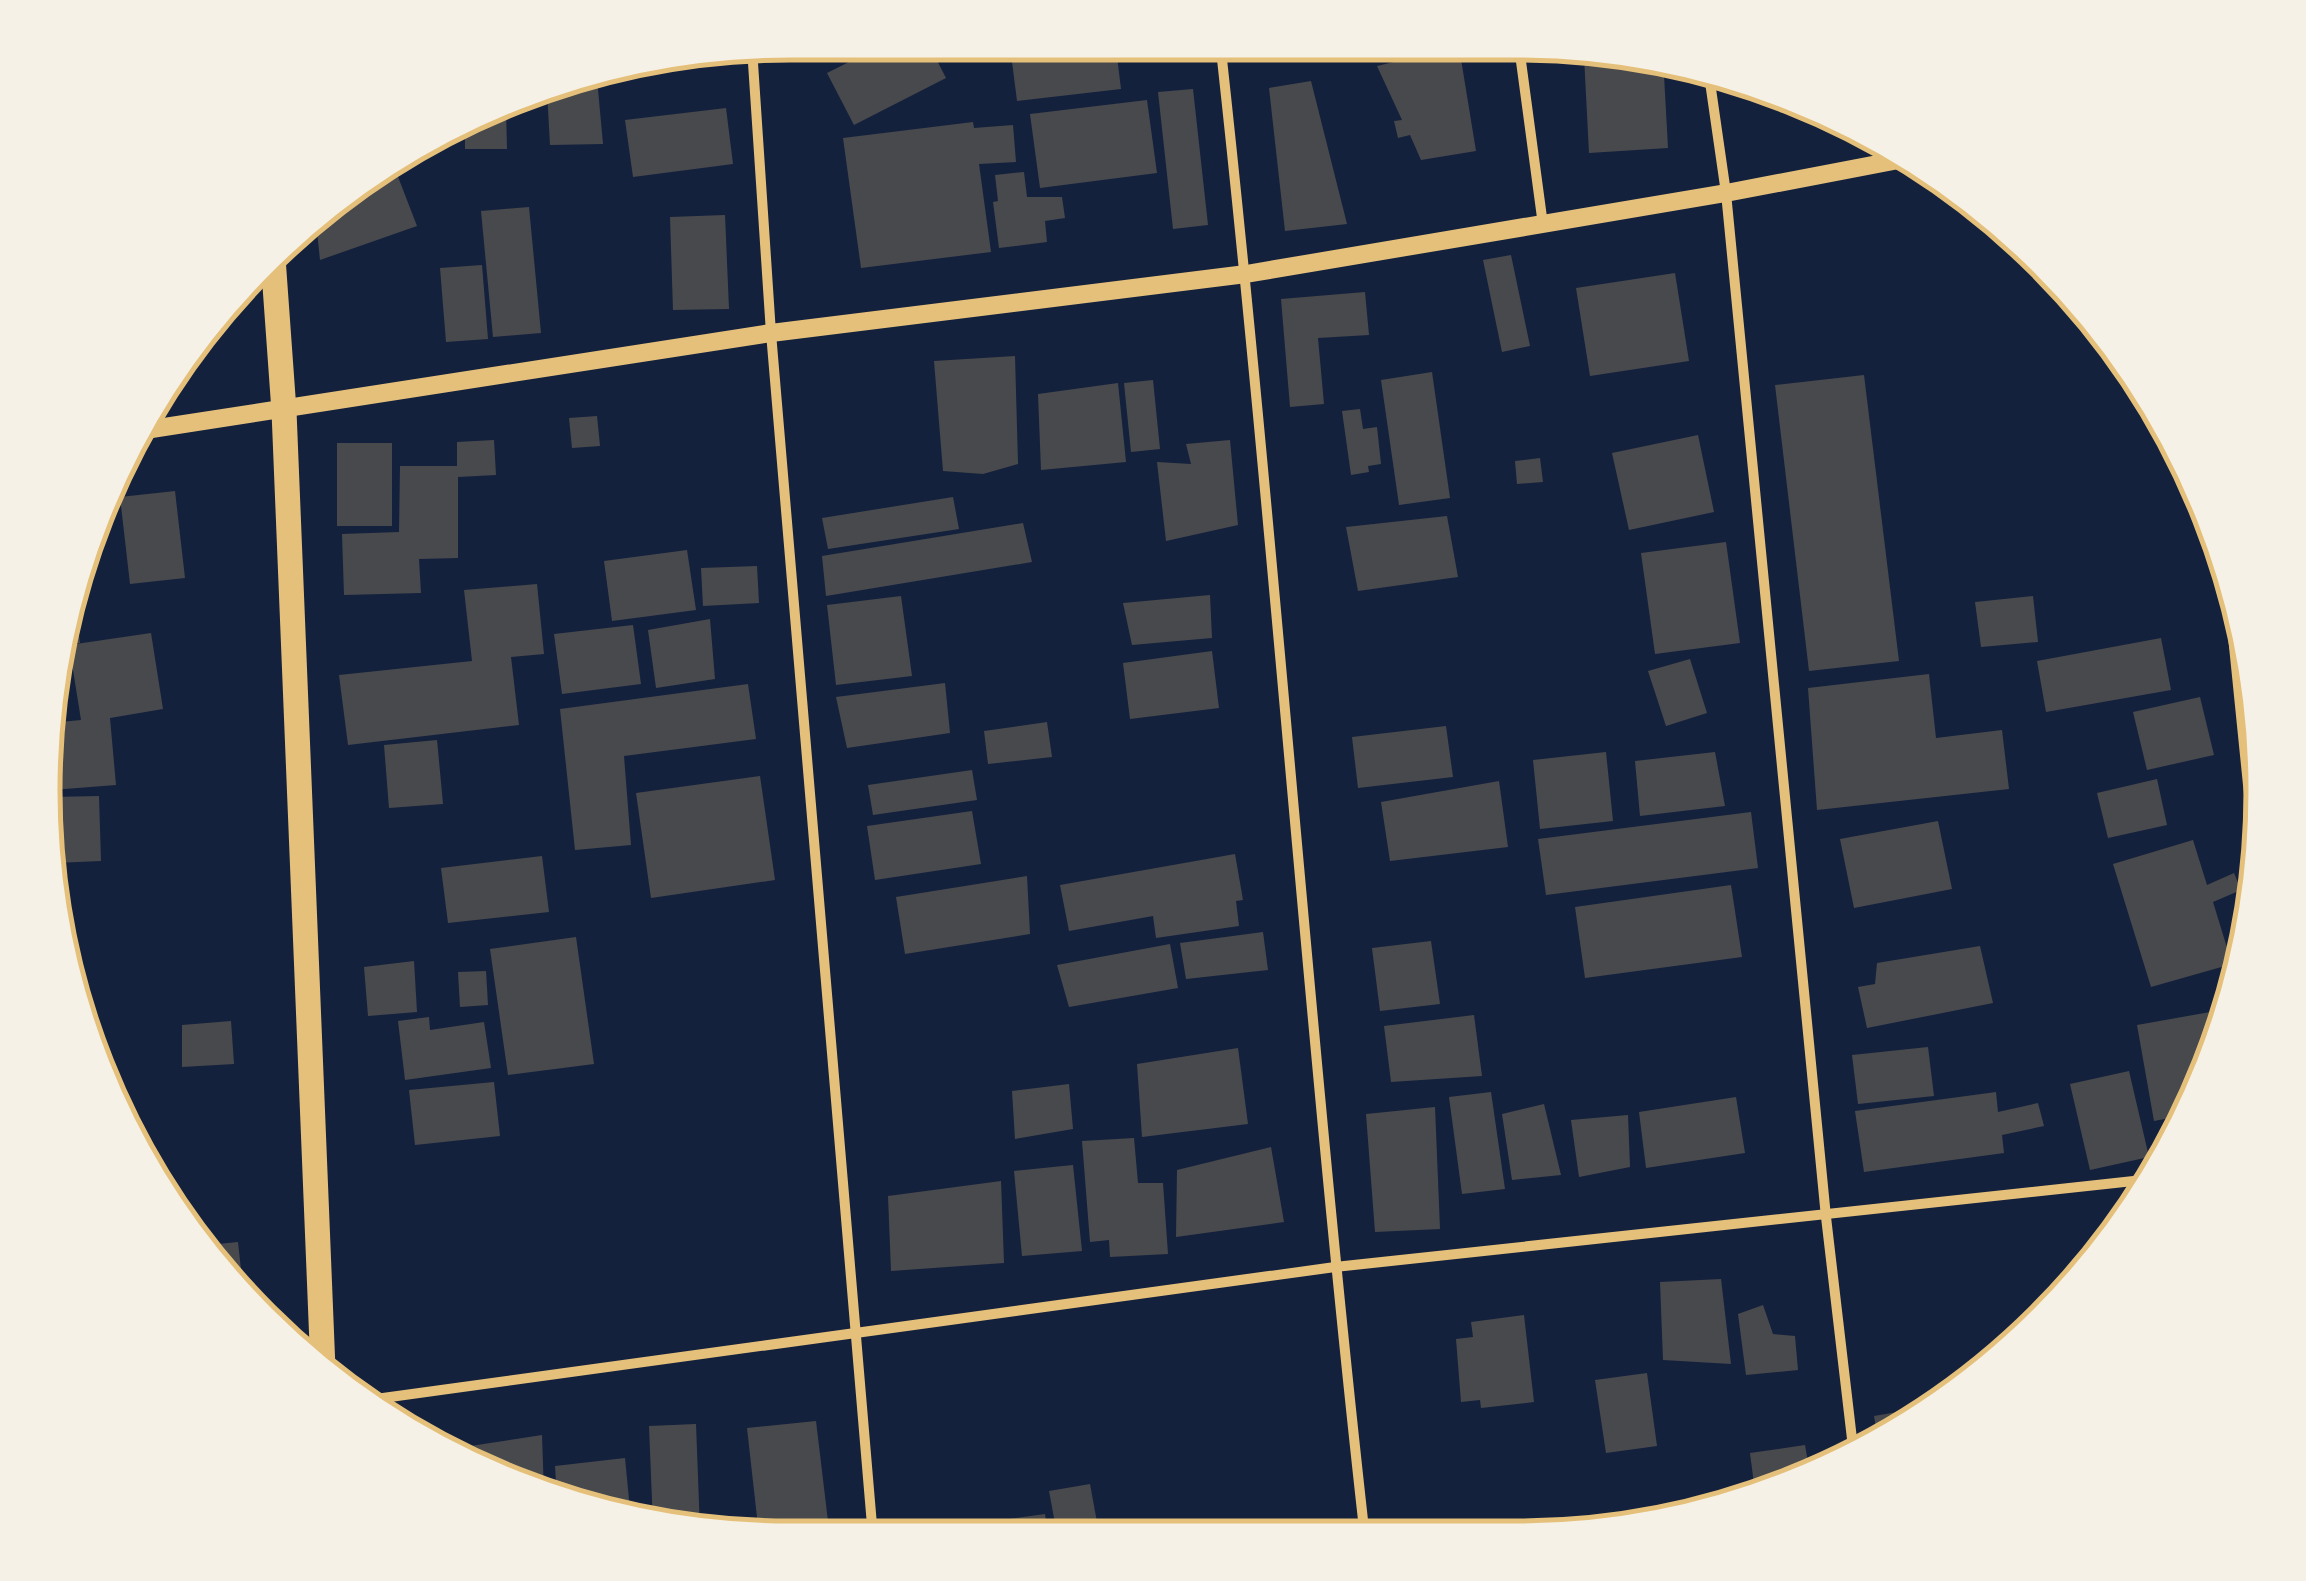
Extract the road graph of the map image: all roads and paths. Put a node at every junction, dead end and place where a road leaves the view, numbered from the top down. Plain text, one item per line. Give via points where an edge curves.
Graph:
1 (1223, 60) edge
2 (1521, 60) edge
3 (753, 62) edge
4 (1711, 87) edge
5 (1888, 162) edge
6 (1726, 194) junction
7 (1543, 225) junction
8 (275, 273) edge
9 (1246, 274) junction
10 (771, 333) junction
11 (284, 411) junction
12 (156, 429) edge
13 (2237, 680) edge
14 (2244, 747) edge
15 (2133, 1180) edge
16 (1826, 1217) junction
17 (1335, 1267) junction
18 (858, 1336) junction
19 (321, 1350) edge
20 (385, 1398) edge
21 (1852, 1439) edge
22 (871, 1521) edge
23 (1363, 1521) edge

1 - 9 street
2 - 7 street
3 - 10 street
4 - 6 street
5 - 6 street
6 - 7 street
6 - 16 street
7 - 9 street
8 - 11 main road
9 - 10 street
9 - 17 street
10 - 11 street
10 - 18 street
11 - 12 street
11 - 19 main road
13 - 14 street
15 - 16 street
16 - 17 street
16 - 21 street
17 - 18 street
17 - 23 street
18 - 20 street
18 - 22 street

